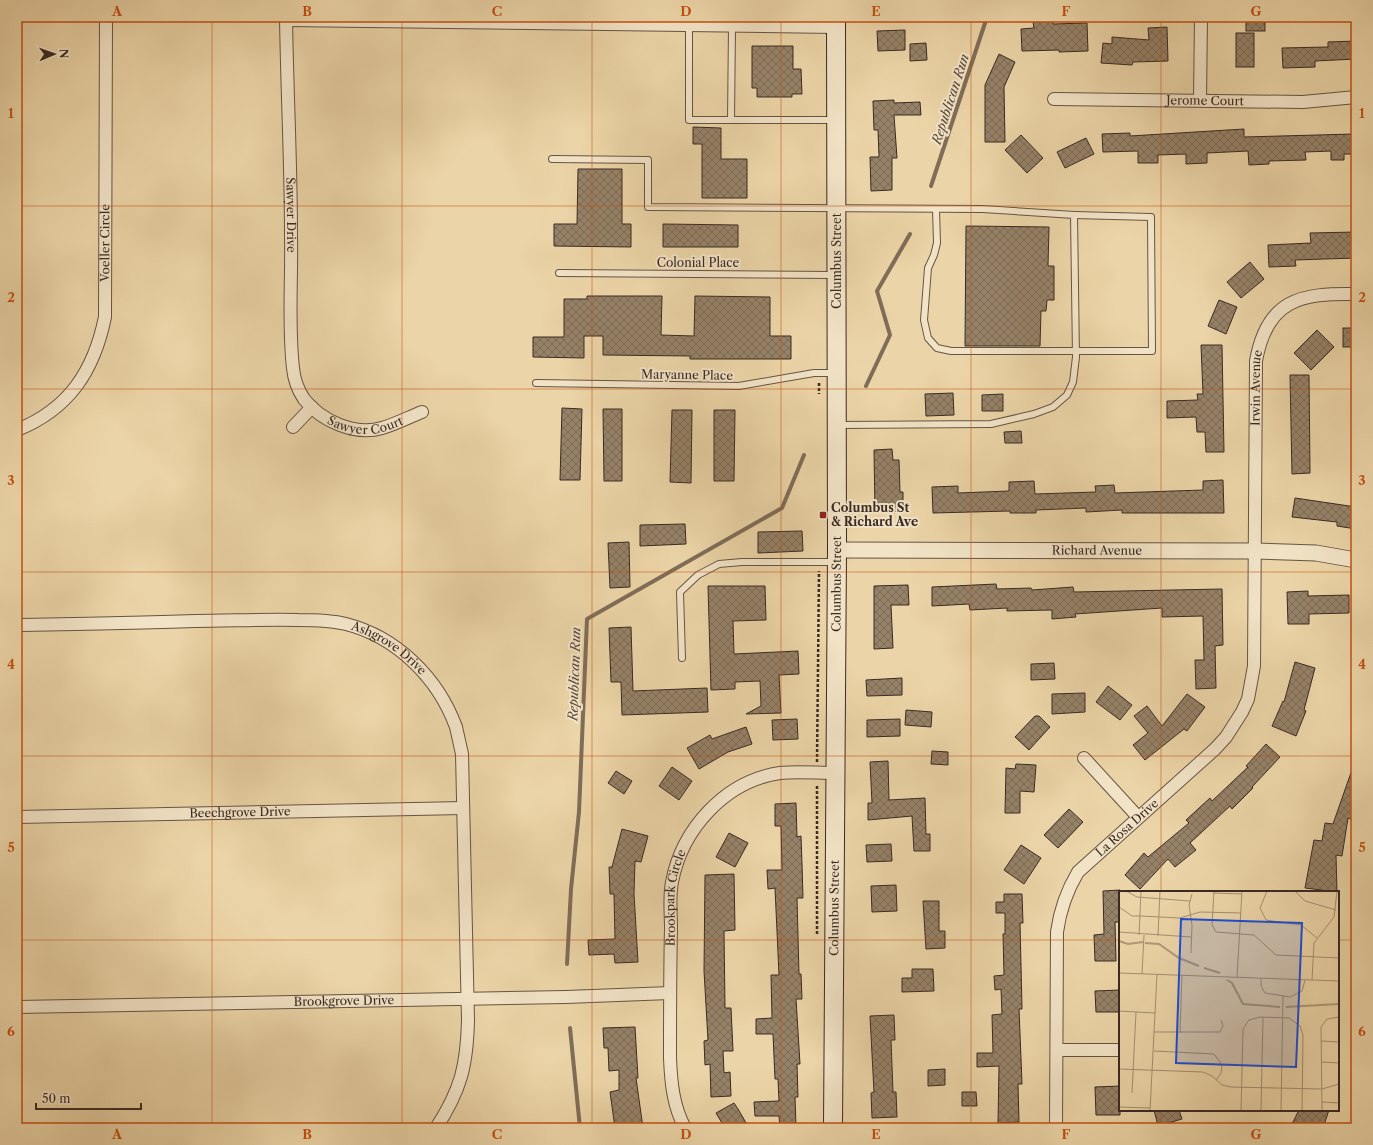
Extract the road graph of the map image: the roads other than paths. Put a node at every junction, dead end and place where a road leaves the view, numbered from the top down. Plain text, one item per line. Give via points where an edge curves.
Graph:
1 (106, 17) edge
2 (1200, 17) edge
3 (286, 18) edge
4 (719, 21) edge
5 (836, 22) edge
6 (689, 25) junction
7 (732, 26) junction
8 (1356, 97) edge
9 (1054, 99) dead end
10 (1200, 100) junction
11 (731, 120) junction
12 (836, 120) junction
13 (552, 159) dead end
14 (836, 208) junction
15 (936, 209) junction
16 (1074, 215) junction
17 (559, 273) dead end
18 (836, 275) junction
19 (1356, 294) edge
20 (1076, 352) junction
21 (828, 373) junction
22 (536, 383) dead end
23 (312, 407) junction
24 (422, 412) dead end
25 (836, 425) junction
26 (294, 427) dead end
27 (17, 430) edge
28 (1255, 551) junction
29 (831, 558) junction
30 (1356, 560) edge
31 (17, 625) edge
32 (682, 658) dead end
33 (1084, 758) dead end
34 (826, 773) junction
35 (463, 808) junction
36 (17, 817) edge
37 (1138, 818) junction
38 (670, 993) junction
39 (467, 998) junction
40 (17, 1007) edge
41 (1057, 1050) junction
42 (1119, 1050) edge
43 (436, 1128) edge
44 (686, 1128) edge
45 (833, 1128) edge
46 (1056, 1128) edge

1 - 27 street, Voeller Circle via 105,317 101,338 94,359 78,386 60,405
2 - 10 street
3 - 6 street
3 - 23 street, Sawyer Drive via 293,369 299,390
4 - 6 street
4 - 7 street
5 - 7 street
5 - 12 main road, Columbus Street
6 - 11 lane via 688,120
7 - 11 lane
8 - 10 street, Jerome Court via 1322,102
9 - 10 street, Jerome Court
11 - 12 lane
12 - 14 main road, Columbus Street
13 - 14 lane via 648,160 648,207
14 - 15 lane
14 - 18 main road, Columbus Street
15 - 16 lane
15 - 20 lane via 936,243 928,268 925,312 928,338 937,348
16 - 20 lane
16 - 20 lane via 1151,217 1152,351
17 - 18 lane, Colonial Place
18 - 21 main road, Columbus Street
19 - 28 street, Irwin Avenue via 1327,293 1287,304 1262,336 1256,360
20 - 25 lane via 1073,382 1067,395 1053,407 1034,414 991,424
21 - 22 lane, Maryanne Place via 739,386
21 - 25 main road, Columbus Street
23 - 24 street, Sawyer Court via 336,424 364,429 381,429
23 - 26 street
25 - 29 main road, Columbus Street
28 - 29 street, Richard Avenue
28 - 30 street, Richard Avenue via 1316,553
28 - 37 street, La Rosa Drive via 1254,666 1248,699 1226,737 1215,749
29 - 32 lane via 719,564 698,575 680,592
29 - 34 main road, Columbus Street
31 - 35 street, Ashgrove Drive via 280,620 346,624 370,633 393,644 412,661 431,681 446,705 456,728 462,754
33 - 37 street
34 - 38 street, Brookpark Circle via 780,773 757,779 733,790 713,805 696,824 682,850 672,882
34 - 45 main road, Columbus Street
35 - 36 street, Beechgrove Drive
35 - 39 street, Ashgrove Drive
37 - 41 street, La Rosa Drive via 1078,872 1064,897 1056,932
38 - 39 street, Brookgrove Drive
38 - 44 street, Brookpark Circle via 671,1080 675,1102
39 - 40 street, Brookgrove Drive
39 - 43 street, Ashgrove Drive via 465,1062 455,1097
41 - 42 street
41 - 46 street, La Rosa Drive

